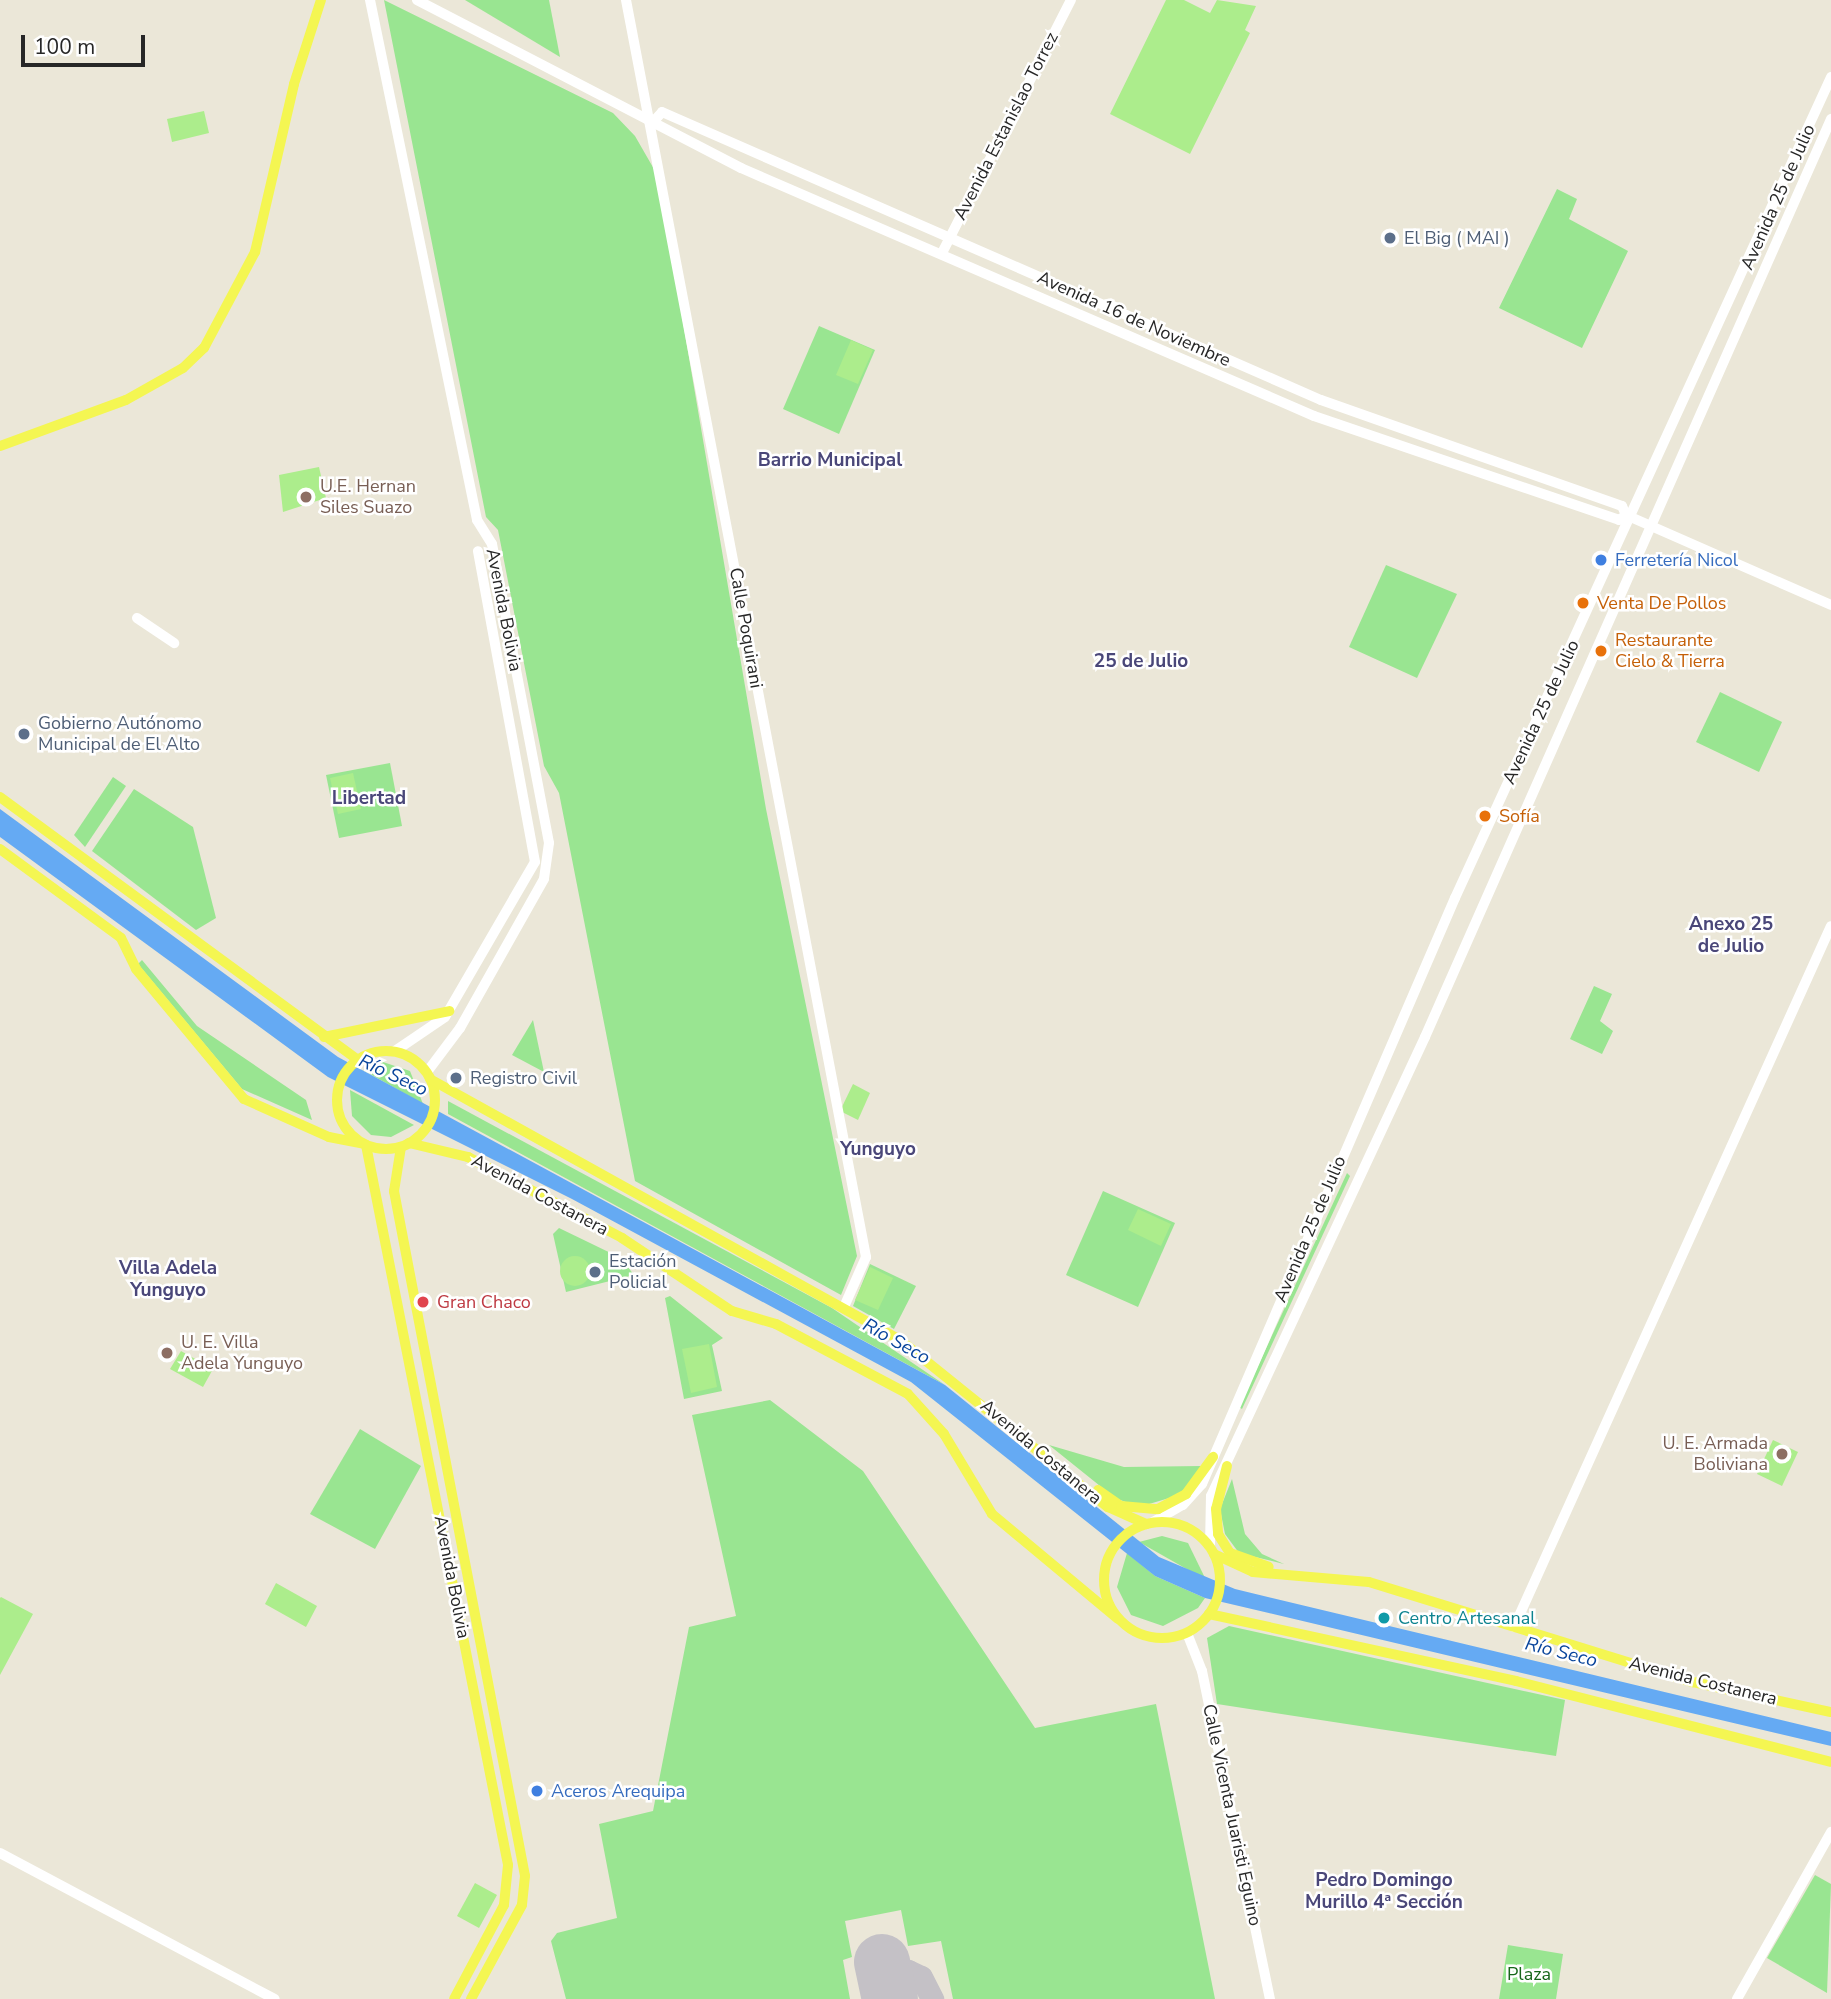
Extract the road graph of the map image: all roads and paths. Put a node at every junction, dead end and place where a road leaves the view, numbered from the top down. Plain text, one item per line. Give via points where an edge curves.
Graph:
1 (321, 0) edge
2 (370, 0) edge
3 (417, 0) edge
4 (626, 0) edge
5 (1071, 0) edge
6 (1831, 77) edge
7 (1831, 119) edge
8 (651, 124) junction
9 (950, 236) junction
10 (942, 253) junction
11 (0, 446) edge
12 (1629, 516) junction
13 (1654, 523) junction
14 (478, 551) dead end
15 (1831, 605) edge
16 (137, 618) dead end
17 (174, 643) dead end
18 (0, 797) edge
19 (0, 849) edge
20 (1831, 926) edge
21 (449, 1011) junction
22 (324, 1037) junction
23 (395, 1051) junction
24 (354, 1062) junction
25 (430, 1080) junction
26 (409, 1143) junction
27 (364, 1144) junction
28 (844, 1307) junction
29 (1030, 1442) junction
30 (1213, 1457) junction
31 (1227, 1466) junction
32 (1149, 1523) junction
33 (1212, 1550) junction
34 (1292, 1573) junction
35 (1209, 1614) junction
36 (1118, 1619) junction
37 (1514, 1627) junction
38 (1187, 1633) junction
39 (1831, 1712) edge
40 (1831, 1762) edge
41 (1831, 1832) edge
42 (0, 1853) edge
43 (275, 1999) edge
44 (454, 1999) edge
45 (471, 1999) edge
46 (1270, 1999) edge
47 (1737, 1999) edge

1 - 11 main road via 294,84 255,252 204,348 183,368 126,400
2 - 25 street, Avenida Bolivia via 477,520 492,544 550,862
3 - 8 street, Avenida 16 de Noviembre
4 - 8 street, Calle Poquirani
5 - 9 street, Avenida Estanislao Torrez
6 - 12 street, Avenida 25 de Julio
7 - 13 street, Avenida 25 de Julio
8 - 9 street, Avenida 16 de Noviembre via 662,112
8 - 10 street, Avenida 16 de Noviembre
8 - 28 street, Calle Poquirani via 866,1257
9 - 10 street, Avenida Estanislao Torrez
9 - 12 street, Avenida 16 de Noviembre via 1321,400 1622,506
10 - 12 street, Avenida 16 de Noviembre via 1314,416 1619,520
12 - 13 street
12 - 30 street, Avenida 25 de Julio via 1460,887
13 - 15 street
13 - 31 street, Avenida 25 de Julio
14 - 21 street, Avenida Bolivia via 535,862
16 - 17 street
18 - 22 main road
19 - 27 main road via 121,938 136,969 244,1099 330,1137
20 - 37 street
21 - 22 main road
21 - 23 street, Avenida Bolivia
22 - 24 main road
23 - 24 main road
23 - 25 main road
24 - 27 main road via 337,1094 340,1118
25 - 26 main road via 433,1112
25 - 28 main road, Avenida Costanera
26 - 27 main road
26 - 36 main road, Avenida Costanera via 468,1157 622,1238 732,1311 776,1324 908,1394 944,1434 992,1514
26 - 45 main road, Avenida Bolivia via 394,1191 525,1876 522,1905
27 - 44 main road, Avenida Bolivia via 508,1865 504,1905
28 - 29 main road, Avenida Costanera via 900,1340
29 - 30 main road via 1121,1506 1140,1511 1179,1499
29 - 32 main road, Avenida Costanera via 1108,1507
30 - 32 street, Avenida 25 de Julio via 1195,1496
31 - 33 street, Avenida 25 de Julio via 1208,1509
31 - 34 main road via 1216,1510 1223,1545 1247,1563
32 - 33 main road via 1185,1526
32 - 36 main road via 1128,1533 1114,1547 1104,1583
33 - 34 main road, Avenida Costanera via 1253,1572
33 - 35 main road via 1220,1582
34 - 37 main road, Avenida Costanera via 1369,1583
35 - 38 main road
35 - 40 main road via 1516,1681
36 - 38 main road via 1152,1638
37 - 39 main road, Avenida Costanera via 1693,1682
38 - 46 street, Calle Vicenta Juaristi Eguino via 1202,1671
41 - 47 street
42 - 43 street

